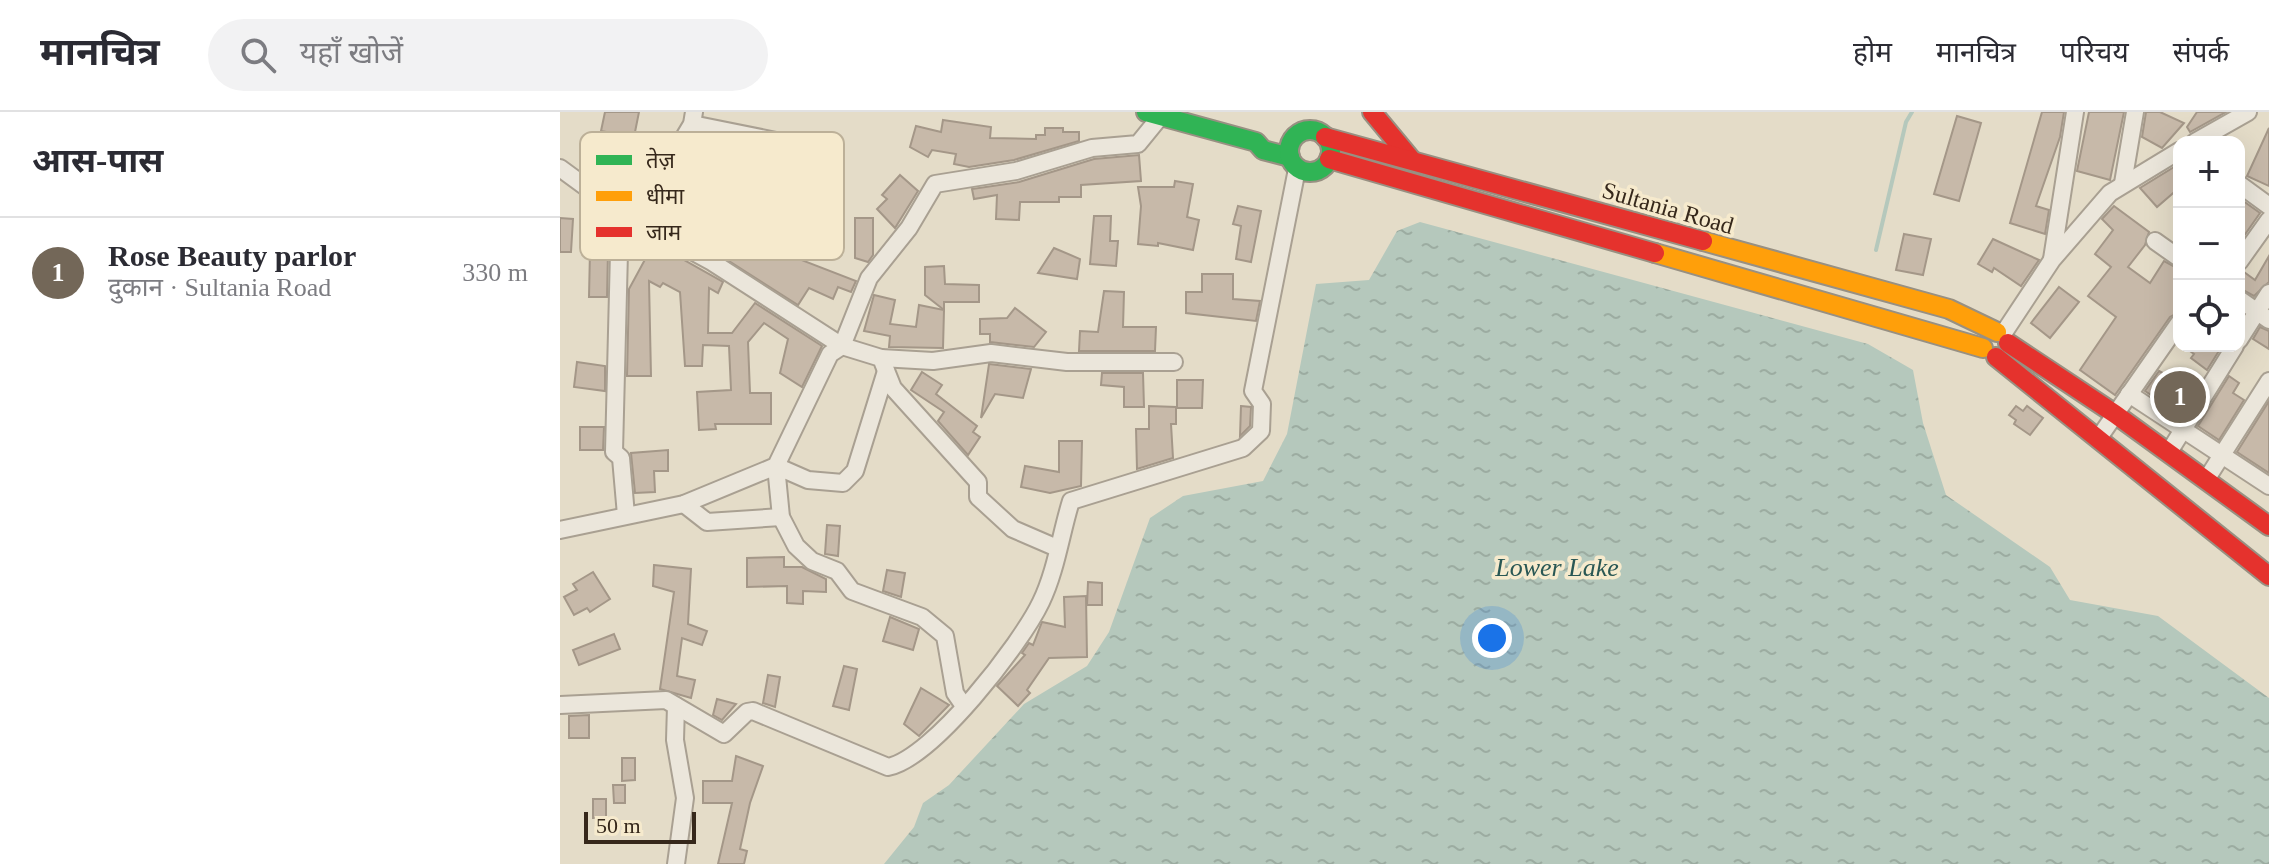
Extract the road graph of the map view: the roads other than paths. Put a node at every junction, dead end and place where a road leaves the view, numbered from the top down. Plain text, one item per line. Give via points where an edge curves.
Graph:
1 (1320, 112) edge
2 (1372, 112) edge
3 (2075, 112) edge
4 (2135, 112) edge
5 (2248, 112) edge
6 (1153, 114) edge
7 (693, 118) edge
8 (746, 132) edge
9 (1319, 134) junction
10 (2206, 136) edge
11 (2173, 154) edge
12 (1293, 156) junction
13 (1329, 159) junction
14 (1411, 159) junction
15 (560, 168) edge
16 (580, 182) edge
17 (2123, 183) junction
18 (2245, 188) edge
19 (2269, 206) edge
20 (2269, 220) edge
21 (2155, 241) dead end
22 (2173, 254) edge
23 (2245, 254) edge
24 (625, 260) edge
25 (708, 260) edge
26 (2052, 260) junction
27 (2269, 293) edge
28 (2245, 303) edge
29 (2263, 316) edge
30 (2173, 332) edge
31 (2245, 334) edge
32 (1997, 343) junction
33 (842, 346) junction
34 (2231, 352) edge
35 (1174, 362) dead end
36 (884, 364) junction
37 (2269, 381) edge
38 (2129, 394) junction
39 (2115, 414) junction
40 (2183, 429) junction
41 (2098, 439) junction
42 (2169, 452) junction
43 (2220, 454) junction
44 (776, 466) junction
45 (2206, 480) junction
46 (2269, 486) edge
47 (684, 504) junction
48 (626, 515) junction
49 (781, 517) junction
50 (2269, 526) edge
51 (560, 530) edge
52 (1057, 548) junction
53 (2269, 576) edge
54 (560, 705) edge
55 (676, 706) junction
56 (964, 706) junction
57 (676, 864) edge

1 - 9 main road
2 - 14 main road
3 - 26 street
4 - 17 street
5 - 10 street
6 - 12 main road
6 - 33 street via 1138,144 1092,148 1016,171 935,184 909,228 869,278
7 - 8 street
9 - 12 main road via 1297,134
9 - 13 main road via 1330,147
9 - 14 main road, Sultania Road
11 - 17 street
12 - 13 main road via 1315,172
12 - 52 street via 1253,391 1262,404 1261,431 1243,448 1071,501
13 - 32 main road, Sultania Road
14 - 32 main road, Sultania Road via 1949,309
15 - 16 street
17 - 26 street
18 - 19 street
20 - 23 street
21 - 22 street
24 - 48 street via 614,452 621,458
25 - 33 street
26 - 32 street
27 - 29 street
28 - 29 street
29 - 31 street
30 - 38 street
32 - 39 main road, Sultania Road
32 - 41 main road, Sultania Road
33 - 36 street
33 - 44 street via 830,354
34 - 40 street
35 - 36 street via 1067,362 991,353
36 - 44 street via 855,471 843,483 808,480
36 - 52 street via 893,388 978,482 978,497 1013,529
37 - 43 street
38 - 39 street
38 - 40 street
39 - 41 street
39 - 42 main road, Sultania Road
40 - 42 street
40 - 43 street
41 - 53 main road, Sultania Road
42 - 45 main road, Sultania Road
43 - 45 street
43 - 46 street
44 - 47 street
44 - 49 street
45 - 50 main road, Sultania Road
47 - 48 street
47 - 49 street via 707,522
48 - 51 street
49 - 56 street via 796,546 812,561 837,571 852,591 922,617 945,636 955,693
52 - 56 street via 1042,600 1014,650
54 - 55 street via 666,700
55 - 56 street via 724,734 753,711 888,767 903,764
55 - 57 street via 675,740 685,798

